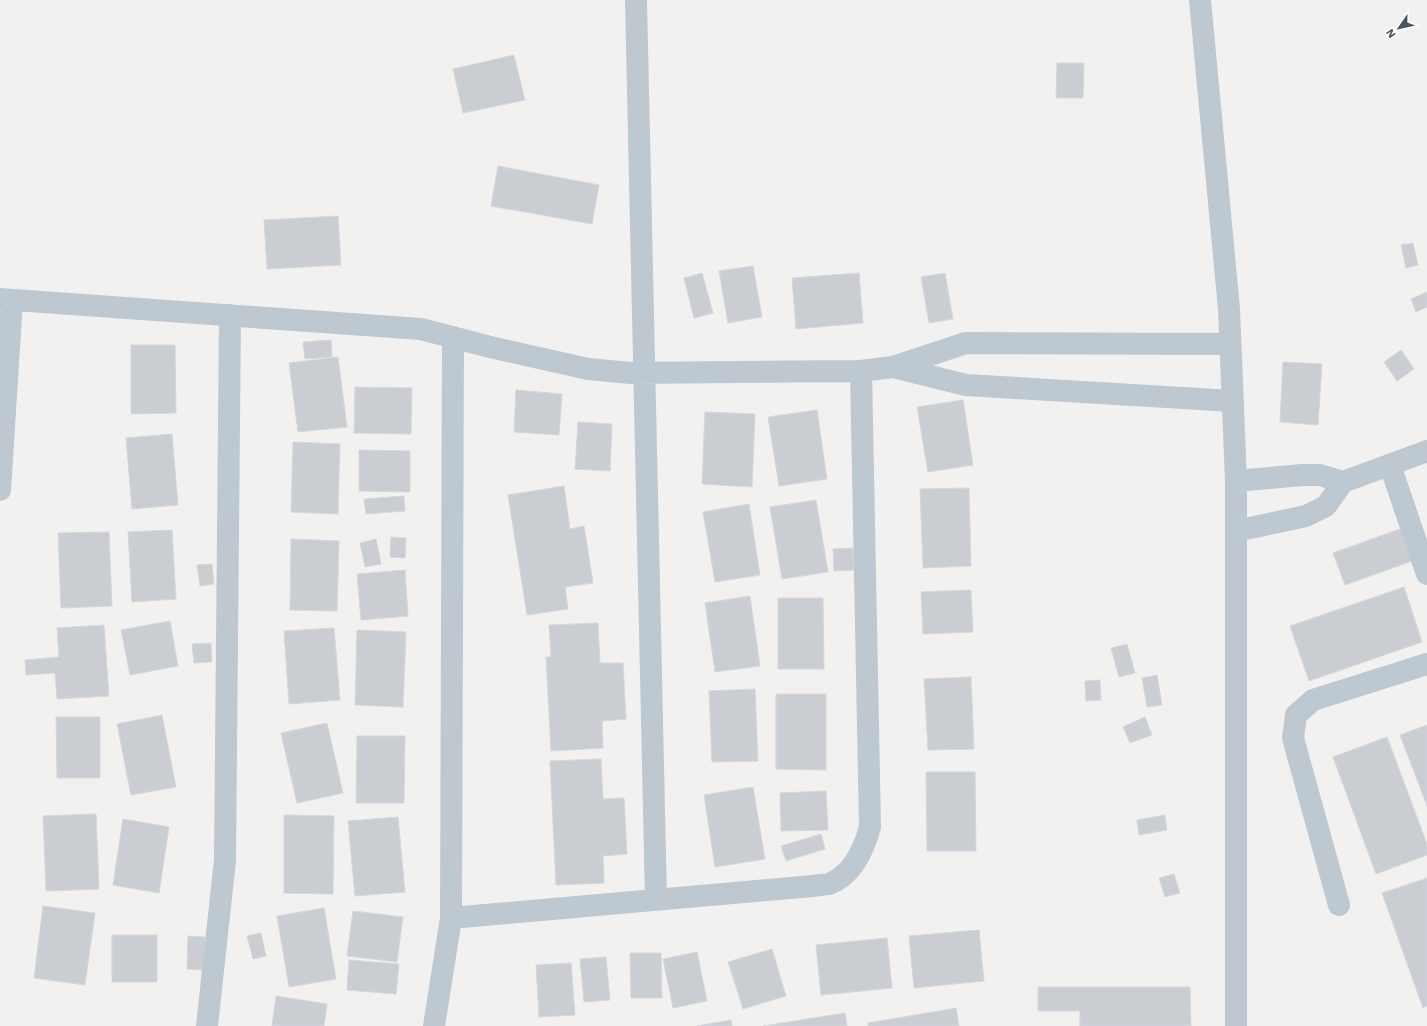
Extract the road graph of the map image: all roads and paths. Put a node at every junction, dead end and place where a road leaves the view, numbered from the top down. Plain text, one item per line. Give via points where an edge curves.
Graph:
1 (636, 0) edge
2 (1200, 0) edge
3 (6, 299) edge
4 (230, 315) junction
5 (453, 337) junction
6 (1230, 344) junction
7 (893, 367) junction
8 (861, 371) junction
9 (645, 372) junction
10 (1233, 400) junction
11 (1427, 451) edge
12 (1390, 465) junction
13 (1236, 481) junction
14 (1343, 482) junction
15 (0, 490) edge
16 (1236, 531) junction
17 (1427, 574) edge
18 (1427, 664) edge
19 (656, 900) junction
20 (1339, 905) dead end
21 (451, 918) junction
22 (207, 1026) edge
23 (434, 1026) edge
24 (1236, 1026) edge

1 - 9 street
2 - 6 street via 1229,309
3 - 4 street
3 - 15 street
4 - 5 street via 421,329
4 - 22 street via 225,860
5 - 9 street via 588,369
5 - 21 street
6 - 7 street via 966,343
6 - 10 street
7 - 8 street
7 - 10 street via 966,385
8 - 9 street
8 - 19 street via 870,827 864,847 854,864 829,884
9 - 19 street
10 - 13 street
11 - 12 street
12 - 14 street
12 - 17 street
13 - 14 street via 1320,475
13 - 16 street
14 - 16 street via 1326,506 1306,516
16 - 24 street
18 - 20 street via 1312,700 1296,715 1293,738
19 - 21 street
21 - 23 street

